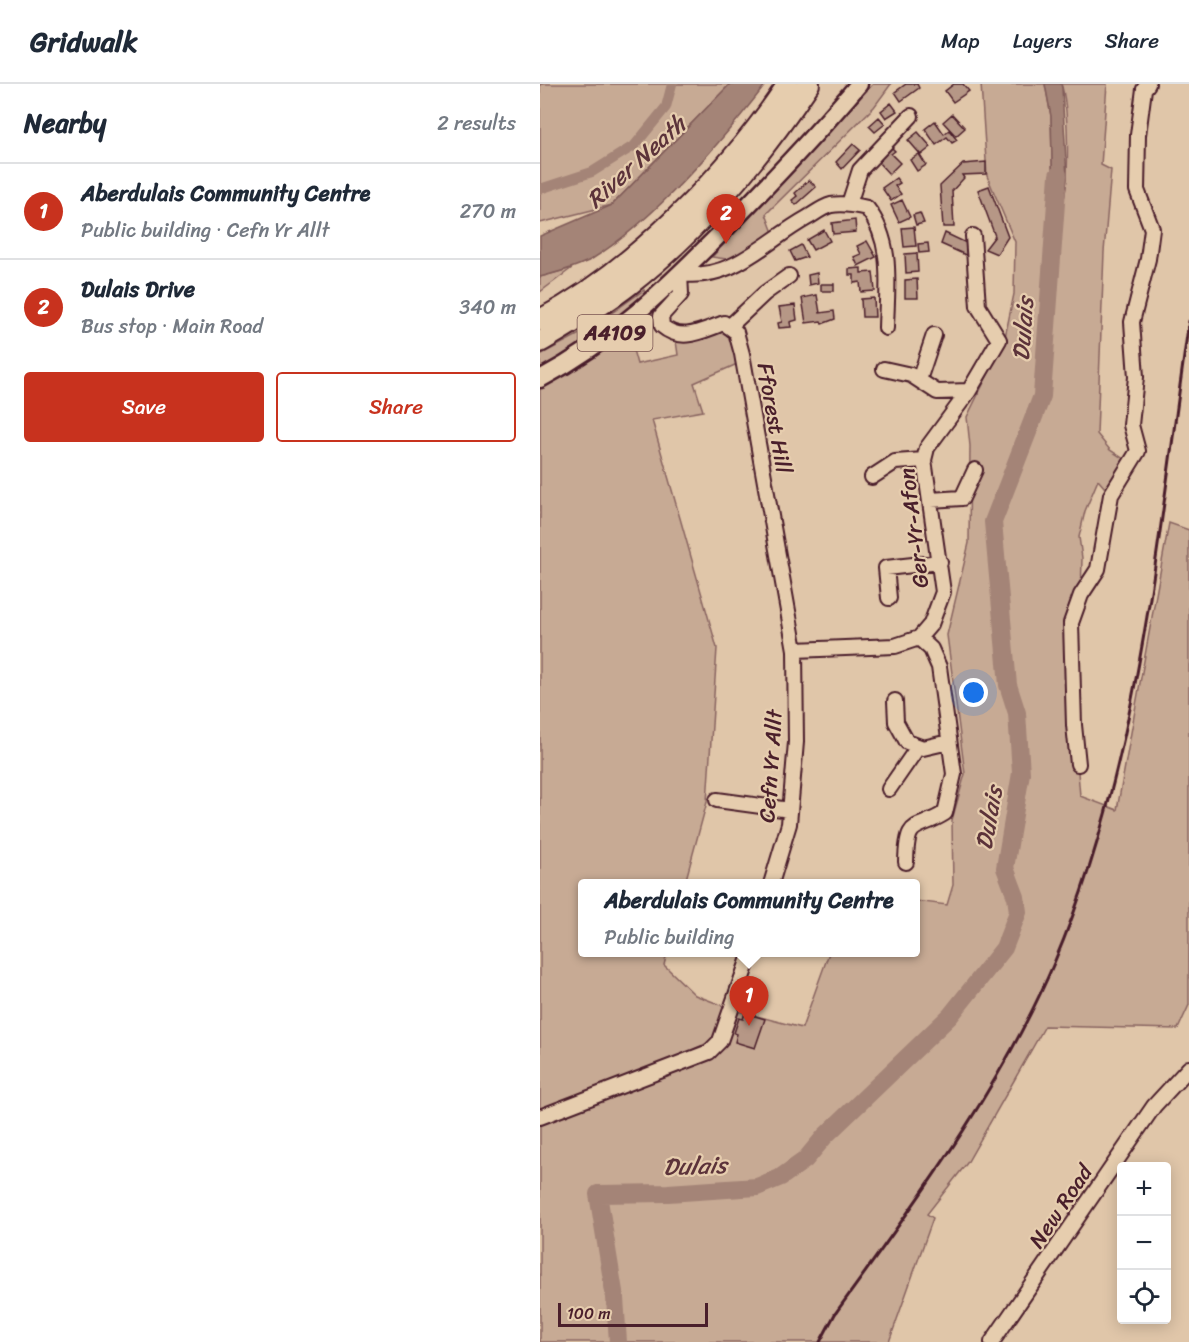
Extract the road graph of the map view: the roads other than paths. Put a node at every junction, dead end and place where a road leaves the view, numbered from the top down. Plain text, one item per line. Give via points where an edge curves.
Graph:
1 (788, 84) edge
2 (809, 84) edge
3 (859, 84) edge
4 (1148, 84) edge
5 (910, 116) dead end
6 (849, 204) junction
7 (973, 236) dead end
8 (680, 274) junction
9 (789, 276) dead end
10 (540, 320) edge
11 (729, 327) junction
12 (886, 328) dead end
13 (934, 335) dead end
14 (540, 342) edge
15 (884, 369) dead end
16 (540, 379) edge
17 (919, 380) junction
18 (969, 391) junction
19 (924, 460) junction
20 (975, 470) dead end
21 (872, 477) dead end
22 (930, 500) junction
23 (940, 562) junction
24 (889, 598) dead end
25 (919, 638) junction
26 (795, 650) junction
27 (895, 701) dead end
28 (949, 742) junction
29 (918, 747) junction
30 (1078, 764) dead end
31 (889, 789) dead end
32 (717, 800) dead end
33 (790, 810) junction
34 (906, 862) dead end
35 (772, 879) edge
36 (749, 957) edge
37 (1189, 1068) edge
38 (540, 1117) edge
39 (992, 1342) edge

1 - 10 highway via 699,195 628,259
2 - 14 highway via 760,152 689,232 627,286
3 - 8 main road, A4109
4 - 30 street via 1138,135 1137,190 1152,229 1132,322 1136,377 1131,425 1138,451 1111,495 1098,569 1081,594 1071,622
5 - 6 street via 860,170
6 - 8 street via 829,206 745,261 701,277
6 - 12 street via 867,208 882,233 887,257
7 - 18 street, Ger-Yr-Afon via 978,306 999,340
8 - 11 street via 681,294 661,316 663,326 672,334 683,336 724,323
8 - 16 main road, A4109 via 614,333
9 - 11 street
11 - 26 street, Fforest Hill via 736,332 742,354
13 - 17 street
15 - 17 street
17 - 18 street via 937,392
18 - 19 street, Ger-Yr-Afon via 927,448
19 - 21 street via 895,462
19 - 22 street, Ger-Yr-Afon
20 - 22 street via 962,498
22 - 23 street, Ger-Yr-Afon
23 - 24 street via 886,568
23 - 25 street, Ger-Yr-Afon via 943,592 932,624
25 - 26 street via 896,646
25 - 28 street via 931,649 939,667
26 - 33 street, Cefn Yr Allt via 796,742
27 - 29 street via 896,722 902,736
28 - 29 street
28 - 34 street via 954,774 946,808 910,833
29 - 31 street
32 - 33 street
33 - 35 street, Cefn Yr Allt
36 - 38 street via 720,1041 709,1052
37 - 39 street, New Road via 1154,1106

